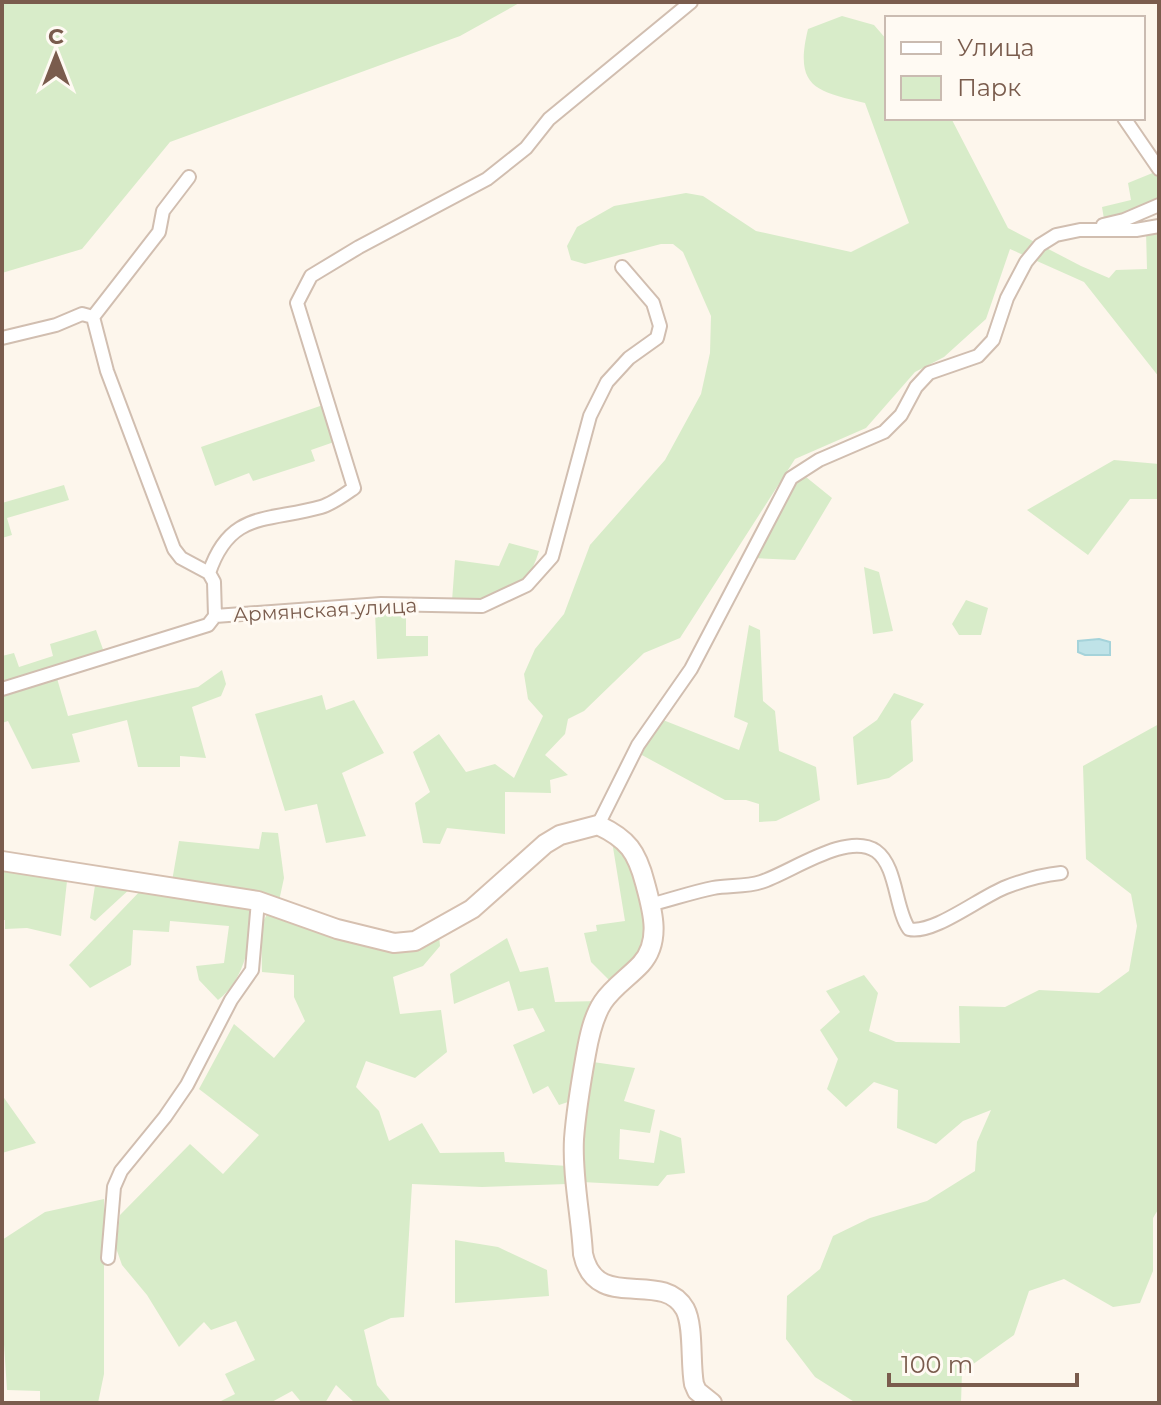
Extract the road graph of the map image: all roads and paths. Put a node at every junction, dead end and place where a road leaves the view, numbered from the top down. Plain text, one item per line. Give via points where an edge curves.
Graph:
1 (691, 2) edge
2 (1125, 120) edge
3 (1159, 169) edge
4 (189, 177) dead end
5 (1159, 205) edge
6 (1159, 226) edge
7 (1080, 230) junction
8 (622, 267) dead end
9 (93, 317) junction
10 (2, 338) edge
11 (209, 573) junction
12 (215, 616) junction
13 (2, 689) edge
14 (598, 825) junction
15 (2, 861) edge
16 (1061, 873) dead end
17 (258, 901) junction
18 (653, 904) junction
19 (108, 1258) dead end
20 (712, 1403) edge

1 - 11 street via 549,119 526,148 487,179 311,276 297,303 354,488 324,507 243,526 226,538
2 - 3 street
4 - 9 street via 163,211 159,232
5 - 7 street
6 - 7 street
7 - 14 street via 1056,235 1026,262 993,340 978,356 929,373 884,432 791,478 691,669 638,745
8 - 12 street, Армянская улица via 653,303 660,326 657,338 607,382 590,416 552,557 527,585 482,606 381,604
9 - 10 street via 82,314
9 - 11 street via 107,371 174,549
11 - 12 street
12 - 13 street, Армянская улица via 208,625
14 - 17 street via 545,844 472,909 415,941 374,939
14 - 18 street via 636,853
15 - 17 street
16 - 18 street via 1005,887 938,925 917,931 904,922 894,883 878,852 862,844 834,850 760,883
17 - 19 street via 252,970 187,1085 114,1187
18 - 20 street via 653,944 643,963 602,1003 586,1054 574,1139 583,1254 589,1272 605,1285 669,1294 684,1307 694,1384

